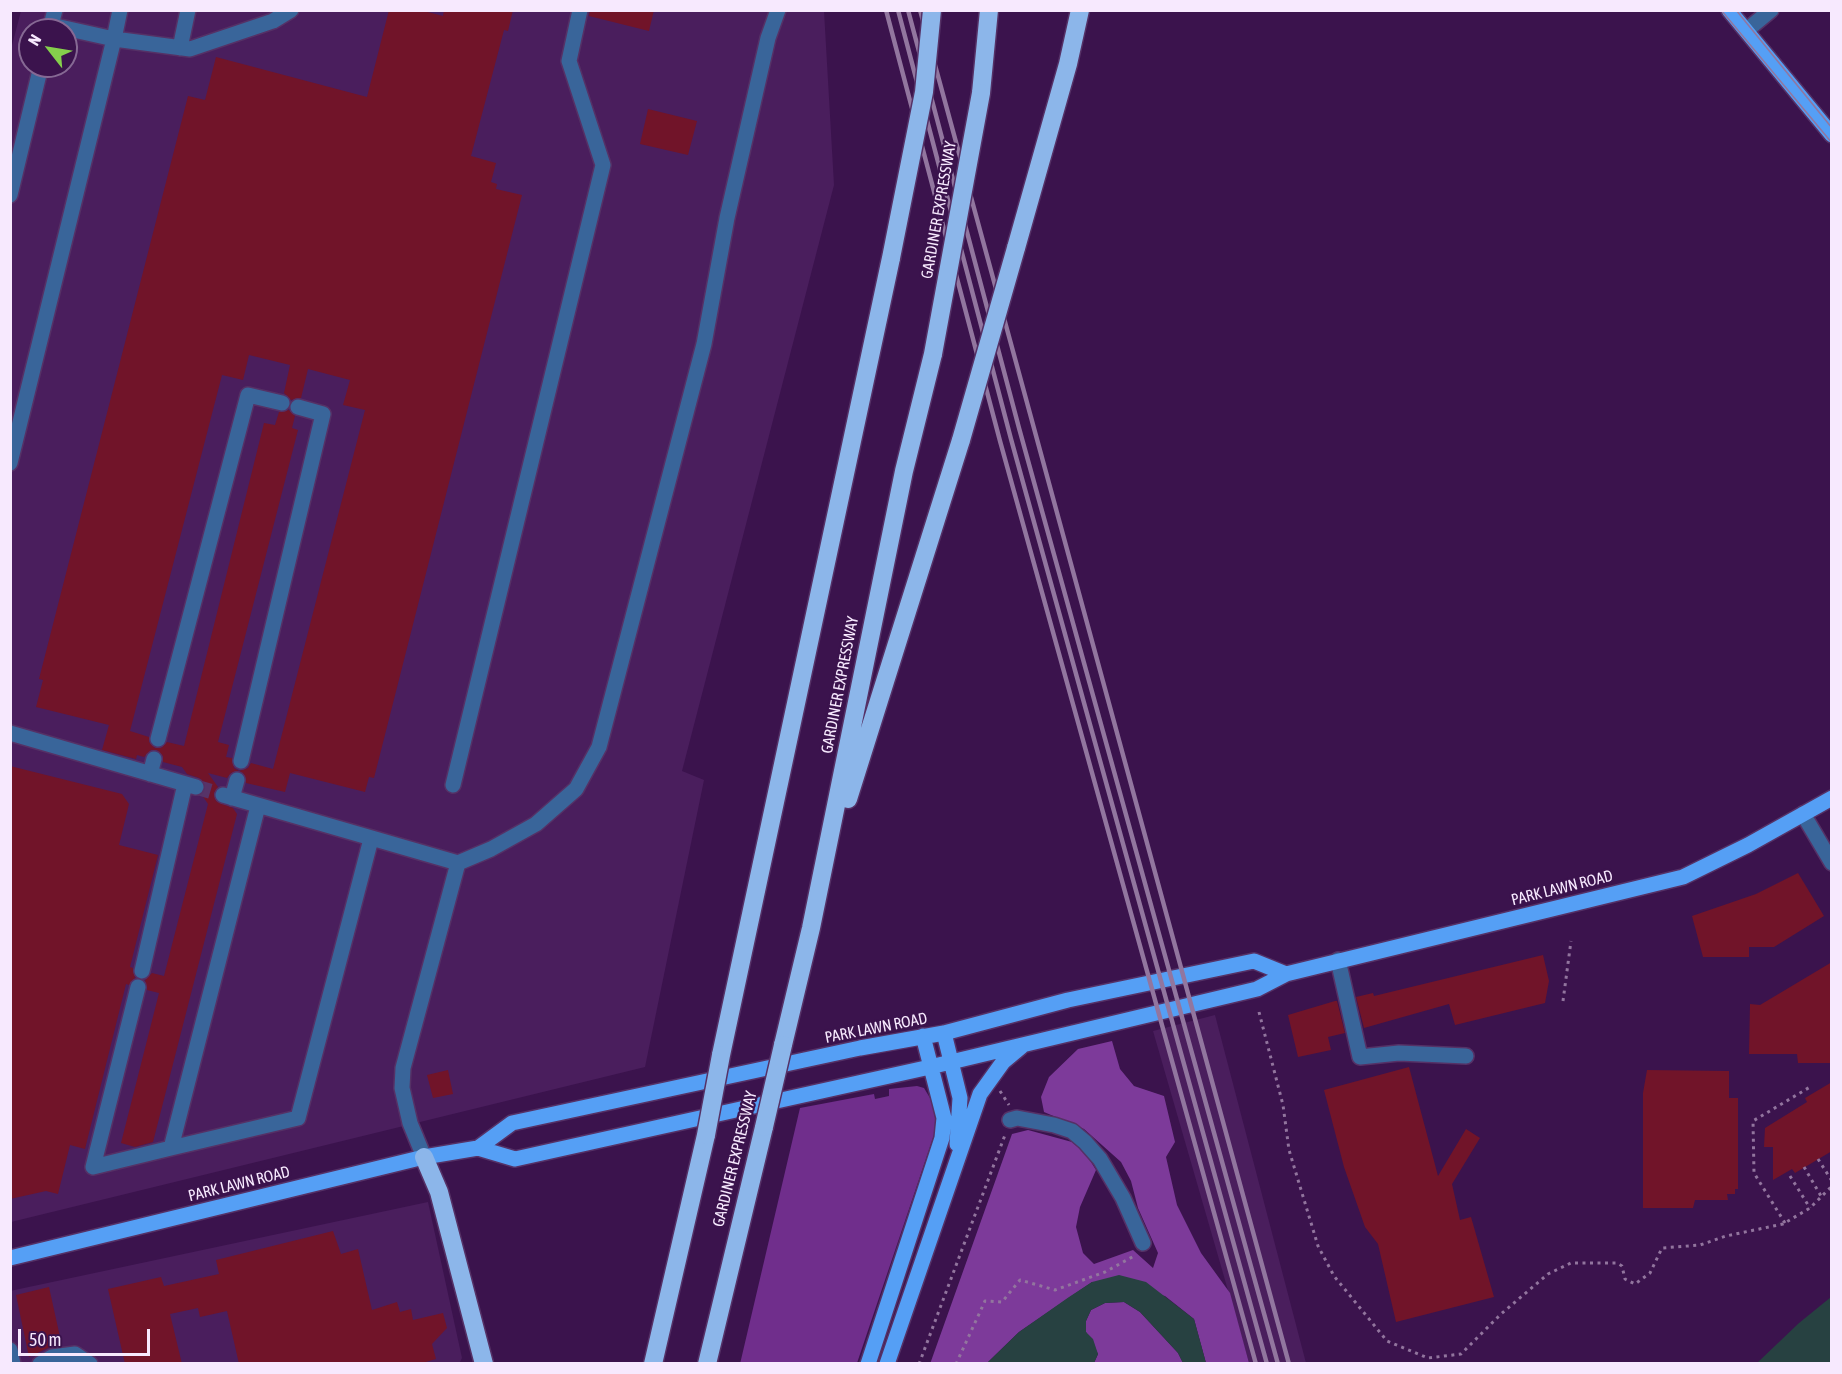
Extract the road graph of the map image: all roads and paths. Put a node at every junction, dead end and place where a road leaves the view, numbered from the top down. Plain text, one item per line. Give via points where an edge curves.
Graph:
1 (120, 10) edge
2 (188, 10) edge
3 (291, 10) edge
4 (580, 10) edge
5 (778, 10) edge
6 (932, 10) edge
7 (989, 10) edge
8 (1080, 10) edge
9 (1729, 10) edge
10 (1771, 10) edge
11 (78, 29) edge
12 (1747, 30) junction
13 (114, 39) junction
14 (180, 48) junction
15 (38, 78) edge
16 (1832, 135) edge
17 (10, 195) edge
18 (282, 403) dead end
19 (298, 407) dead end
20 (10, 463) edge
21 (10, 733) edge
22 (159, 740) dead end
23 (241, 760) dead end
24 (237, 780) dead end
25 (453, 785) dead end
26 (1832, 798) edge
27 (258, 806) junction
28 (1803, 814) junction
29 (371, 839) junction
30 (459, 863) junction
31 (1832, 863) edge
32 (811, 928) junction
33 (1571, 941) dead end
34 (1338, 960) junction
35 (142, 971) dead end
36 (1286, 974) junction
37 (138, 987) dead end
38 (1563, 1001) dead end
39 (1259, 1012) dead end
40 (944, 1033) junction
41 (923, 1036) junction
42 (1025, 1044) junction
43 (1466, 1056) dead end
44 (951, 1062) junction
45 (930, 1067) junction
46 (994, 1085) dead end
47 (1809, 1088) dead end
48 (1010, 1120) junction
49 (171, 1148) junction
50 (478, 1149) junction
51 (424, 1157) junction
52 (1818, 1159) dead end
53 (955, 1165) junction
54 (1804, 1167) dead end
55 (1790, 1176) dead end
56 (1832, 1181) edge
57 (1832, 1186) edge
58 (1821, 1196) junction
59 (1810, 1208) junction
60 (1785, 1223) junction
61 (1143, 1243) joint
62 (10, 1258) edge
63 (10, 1350) edge
64 (13, 1364) edge
65 (40, 1364) edge
66 (90, 1364) edge
67 (484, 1364) edge
68 (653, 1364) edge
69 (707, 1364) edge
70 (868, 1364) edge
71 (887, 1364) edge
72 (919, 1364) edge
73 (956, 1364) edge

1 - 13 street
2 - 14 street
3 - 14 street via 273,21 190,49
4 - 25 street via 569,61 603,165
5 - 30 street via 732,196 704,344 599,747 576,789 536,824
6 - 68 highway, GARDINER EXPRESSWAY, bridge via 924,92 891,258 706,1135
7 - 32 highway, GARDINER EXPRESSWAY, bridge via 981,93 933,354 904,471
8 - 32 highway, bridge via 961,440 846,802
9 - 12 main road
10 - 12 street
11 - 13 street
12 - 16 main road
13 - 14 street
13 - 20 street
15 - 17 street
18 - 22 street via 248,395
19 - 23 street via 323,414
21 - 35 street via 152,767 191,786
24 - 27 street via 228,796
26 - 28 main road, PARK LAWN ROAD
27 - 29 street
27 - 49 street
28 - 31 street
28 - 34 main road, PARK LAWN ROAD via 1683,877
29 - 30 street
29 - 49 street via 298,1118
30 - 51 street via 403,1068 402,1088 410,1123
32 - 69 highway, GARDINER EXPRESSWAY, bridge
33 - 38 path
34 - 36 main road, PARK LAWN ROAD
34 - 43 street via 1360,1057 1399,1053
36 - 40 main road, PARK LAWN ROAD via 1254,961 1068,1000
36 - 42 main road, PARK LAWN ROAD via 1257,989
37 - 49 street via 93,1167
39 - 60 path via 1283,1105 1289,1150 1318,1246 1334,1276 1387,1341 1428,1358 1461,1354 1548,1274 1571,1263 1617,1263 1622,1266 1625,1279 1635,1284 1650,1273 1662,1248 1700,1245
40 - 41 main road, PARK LAWN ROAD
40 - 44 main road
41 - 45 main road
41 - 50 main road, PARK LAWN ROAD via 512,1123
42 - 44 main road, PARK LAWN ROAD
42 - 53 main road via 1003,1062 980,1094
44 - 45 main road, PARK LAWN ROAD
44 - 53 main road via 960,1098
45 - 50 main road, PARK LAWN ROAD via 515,1159
45 - 70 main road via 944,1118 942,1138
46 - 48 path via 1009,1102
47 - 60 path via 1753,1121 1754,1173
48 - 61 street via 1054,1125 1072,1131 1085,1142 1123,1198
48 - 72 path
50 - 51 main road, PARK LAWN ROAD
51 - 62 main road, PARK LAWN ROAD
51 - 67 highway via 439,1192
52 - 56 path
53 - 71 main road
54 - 58 path
55 - 59 path
57 - 58 path
58 - 59 path
59 - 60 path
61 - 73 path via 1131,1260 1105,1272 1054,1290 1020,1280 1002,1302 985,1301
63 - 64 street
65 - 66 street via 52,1357 75,1354

